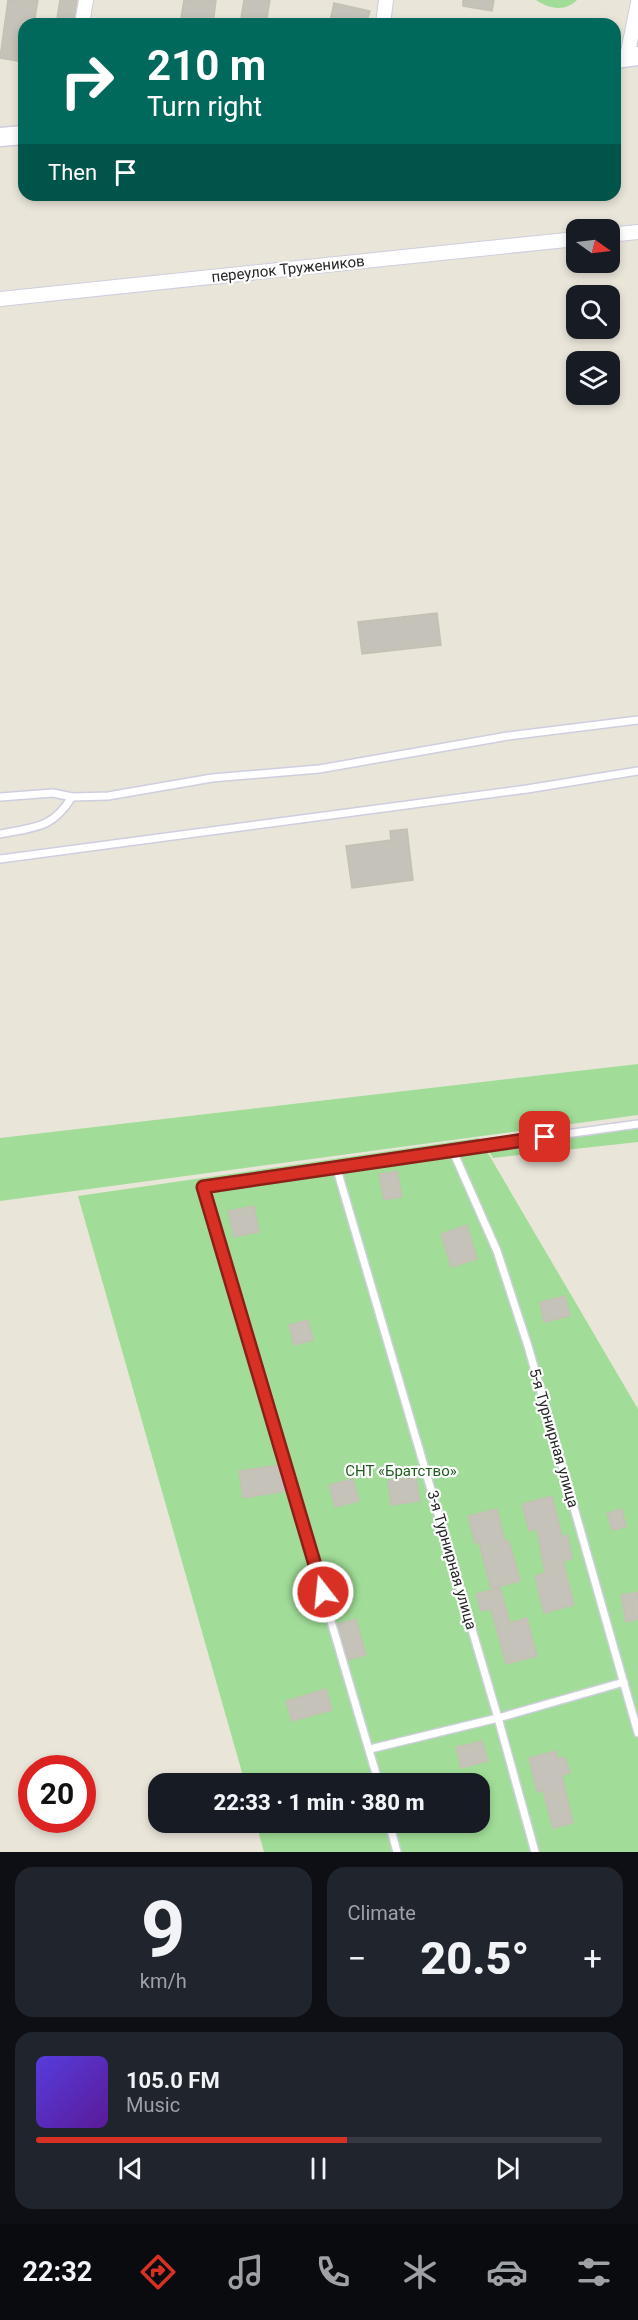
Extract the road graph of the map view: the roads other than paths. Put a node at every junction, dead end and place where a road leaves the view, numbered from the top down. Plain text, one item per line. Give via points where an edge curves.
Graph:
1 (86, 0) edge
2 (386, 0) edge
3 (638, 3) edge
4 (83, 18) edge
5 (384, 18) edge
6 (627, 57) edge
7 (18, 136) edge
8 (0, 137) edge
9 (638, 232) edge
10 (620, 234) edge
11 (566, 239) edge
12 (0, 299) edge
13 (638, 720) edge
14 (638, 771) edge
15 (0, 797) edge
16 (72, 797) junction
17 (0, 834) edge
18 (0, 859) edge
19 (638, 1124) edge
20 (452, 1149) junction
21 (336, 1166) junction
22 (624, 1683) junction
23 (498, 1718) junction
24 (638, 1733) edge
25 (370, 1749) junction
26 (376, 1773) edge
27 (393, 1833) edge
28 (397, 1852) edge
29 (535, 1852) edge

1 - 4 street
2 - 5 street
3 - 6 street
7 - 8 street
9 - 10 street
11 - 12 street, переулок Тружеников
13 - 16 lane via 508,736 319,768 212,777 108,795
14 - 18 lane
15 - 16 lane via 53,793
16 - 17 lane via 61,815 40,826
19 - 20 lane
20 - 21 lane
20 - 22 lane, 5-я Турнирная улица via 501,1262
21 - 23 lane, 3-я Турнирная улица
21 - 25 lane via 203,1187
22 - 23 lane
22 - 24 lane, 5-я Турнирная улица
23 - 25 lane
23 - 29 lane, 3-я Турнирная улица
25 - 26 lane
27 - 28 lane

